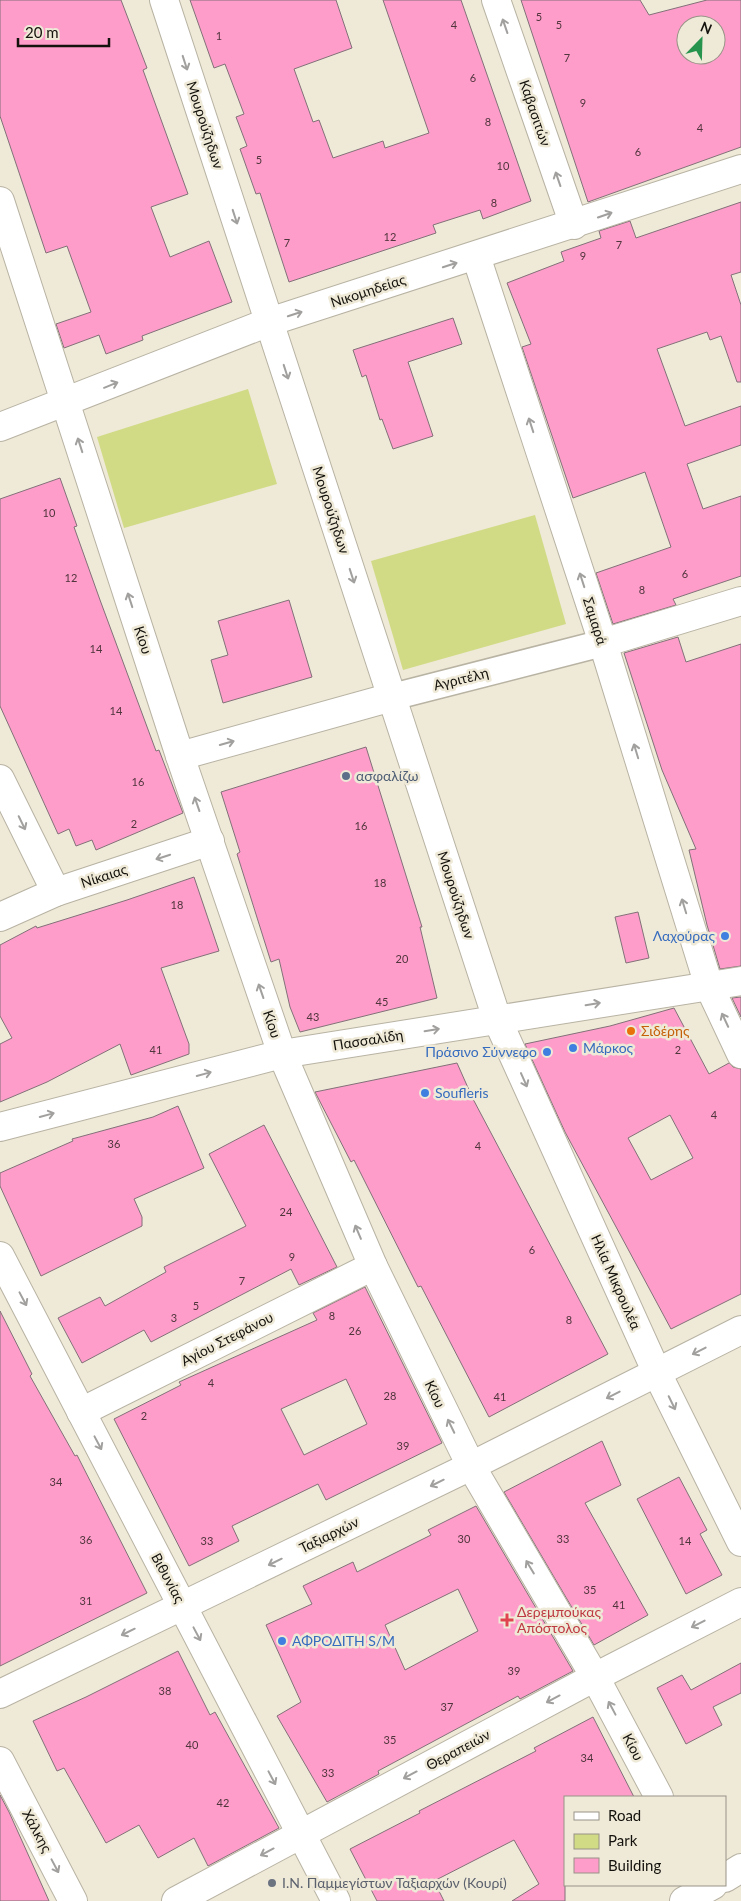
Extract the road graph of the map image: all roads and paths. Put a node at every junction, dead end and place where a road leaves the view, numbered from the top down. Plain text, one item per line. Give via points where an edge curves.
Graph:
1 (164, 0) edge
2 (496, 0) edge
3 (741, 169) edge
4 (0, 201) edge
5 (574, 225) junction
6 (476, 256) junction
7 (270, 322) junction
8 (66, 403) junction
9 (0, 427) edge
10 (741, 601) edge
11 (602, 643) junction
12 (392, 697) junction
13 (180, 756) junction
14 (0, 779) edge
15 (210, 842) junction
16 (56, 892) junction
17 (0, 917) edge
18 (741, 981) edge
19 (709, 986) junction
20 (497, 1019) junction
21 (282, 1054) junction
22 (741, 1054) edge
23 (0, 1127) edge
24 (0, 1256) edge
25 (373, 1266) junction
26 (741, 1330) edge
27 (657, 1372) junction
28 (82, 1412) junction
29 (471, 1466) junction
30 (741, 1542) edge
31 (741, 1602) edge
32 (183, 1606) junction
33 (595, 1677) junction
34 (0, 1694) edge
35 (0, 1760) edge
36 (658, 1796) edge
37 (301, 1833) junction
38 (741, 1868) edge
39 (726, 1878) edge
40 (713, 1887) edge
41 (73, 1901) edge
42 (176, 1901) edge
43 (336, 1901) edge
44 (684, 1901) edge

1 -> 7 street, Μουρούζηδων
5 -> 2 street, Καβασιτών
5 -> 3 street, Νικομηδείας
4 - 8 street, Κίου
5 - 6 street, Νικομηδείας
7 -> 6 street, Νικομηδείας
11 -> 6 street, Σαμαρά
8 -> 7 street, Νικομηδείας
7 -> 12 street, Μουρούζηδων
8 - 9 street, Νικομηδείας
13 -> 8 street, Κίου
10 - 11 street, Αγριτέλη
11 - 12 street, Αγριτέλη
19 -> 11 street, Σαμαρά
13 -> 12 street, Αγριτέλη
12 - 20 street, Μουρούζηδων
15 -> 13 street, Κίου
14 -> 16 street
15 -> 16 street, Νίκαιας
21 -> 15 street, Κίου
16 - 17 street, Νίκαιας
18 - 19 street, Πασσαλίδη
20 -> 19 street, Πασσαλίδη
22 -> 19 street, Σαμαρά
21 -> 20 street, Πασσαλίδη
20 -> 27 street, Ηλία Μικρουλέα
23 -> 21 street, Πασσαλίδη
25 -> 21 street, Κίου
24 -> 28 street, Βιθυνίας
25 - 28 street, Αγίου Στεφάνου
29 -> 25 street, Κίου
26 -> 27 street, Ταξιαρχών
27 -> 29 street, Ταξιαρχών
27 -> 30 street, Ηλία Μικρουλέα
28 -> 32 street, Βιθυνίας
29 -> 32 street, Ταξιαρχών
33 -> 29 street, Κίου
31 -> 33 street, Θεραπειών
32 -> 34 street, Ταξιαρχών
32 -> 37 street, Βιθυνίας
36 -> 33 street, Κίου
33 -> 37 street, Θεραπειών
35 -> 41 street, Χάλκης
37 -> 42 street, Θεραπειών
37 - 43 street, Βιθυνίας
38 - 39 street
40 - 44 street

